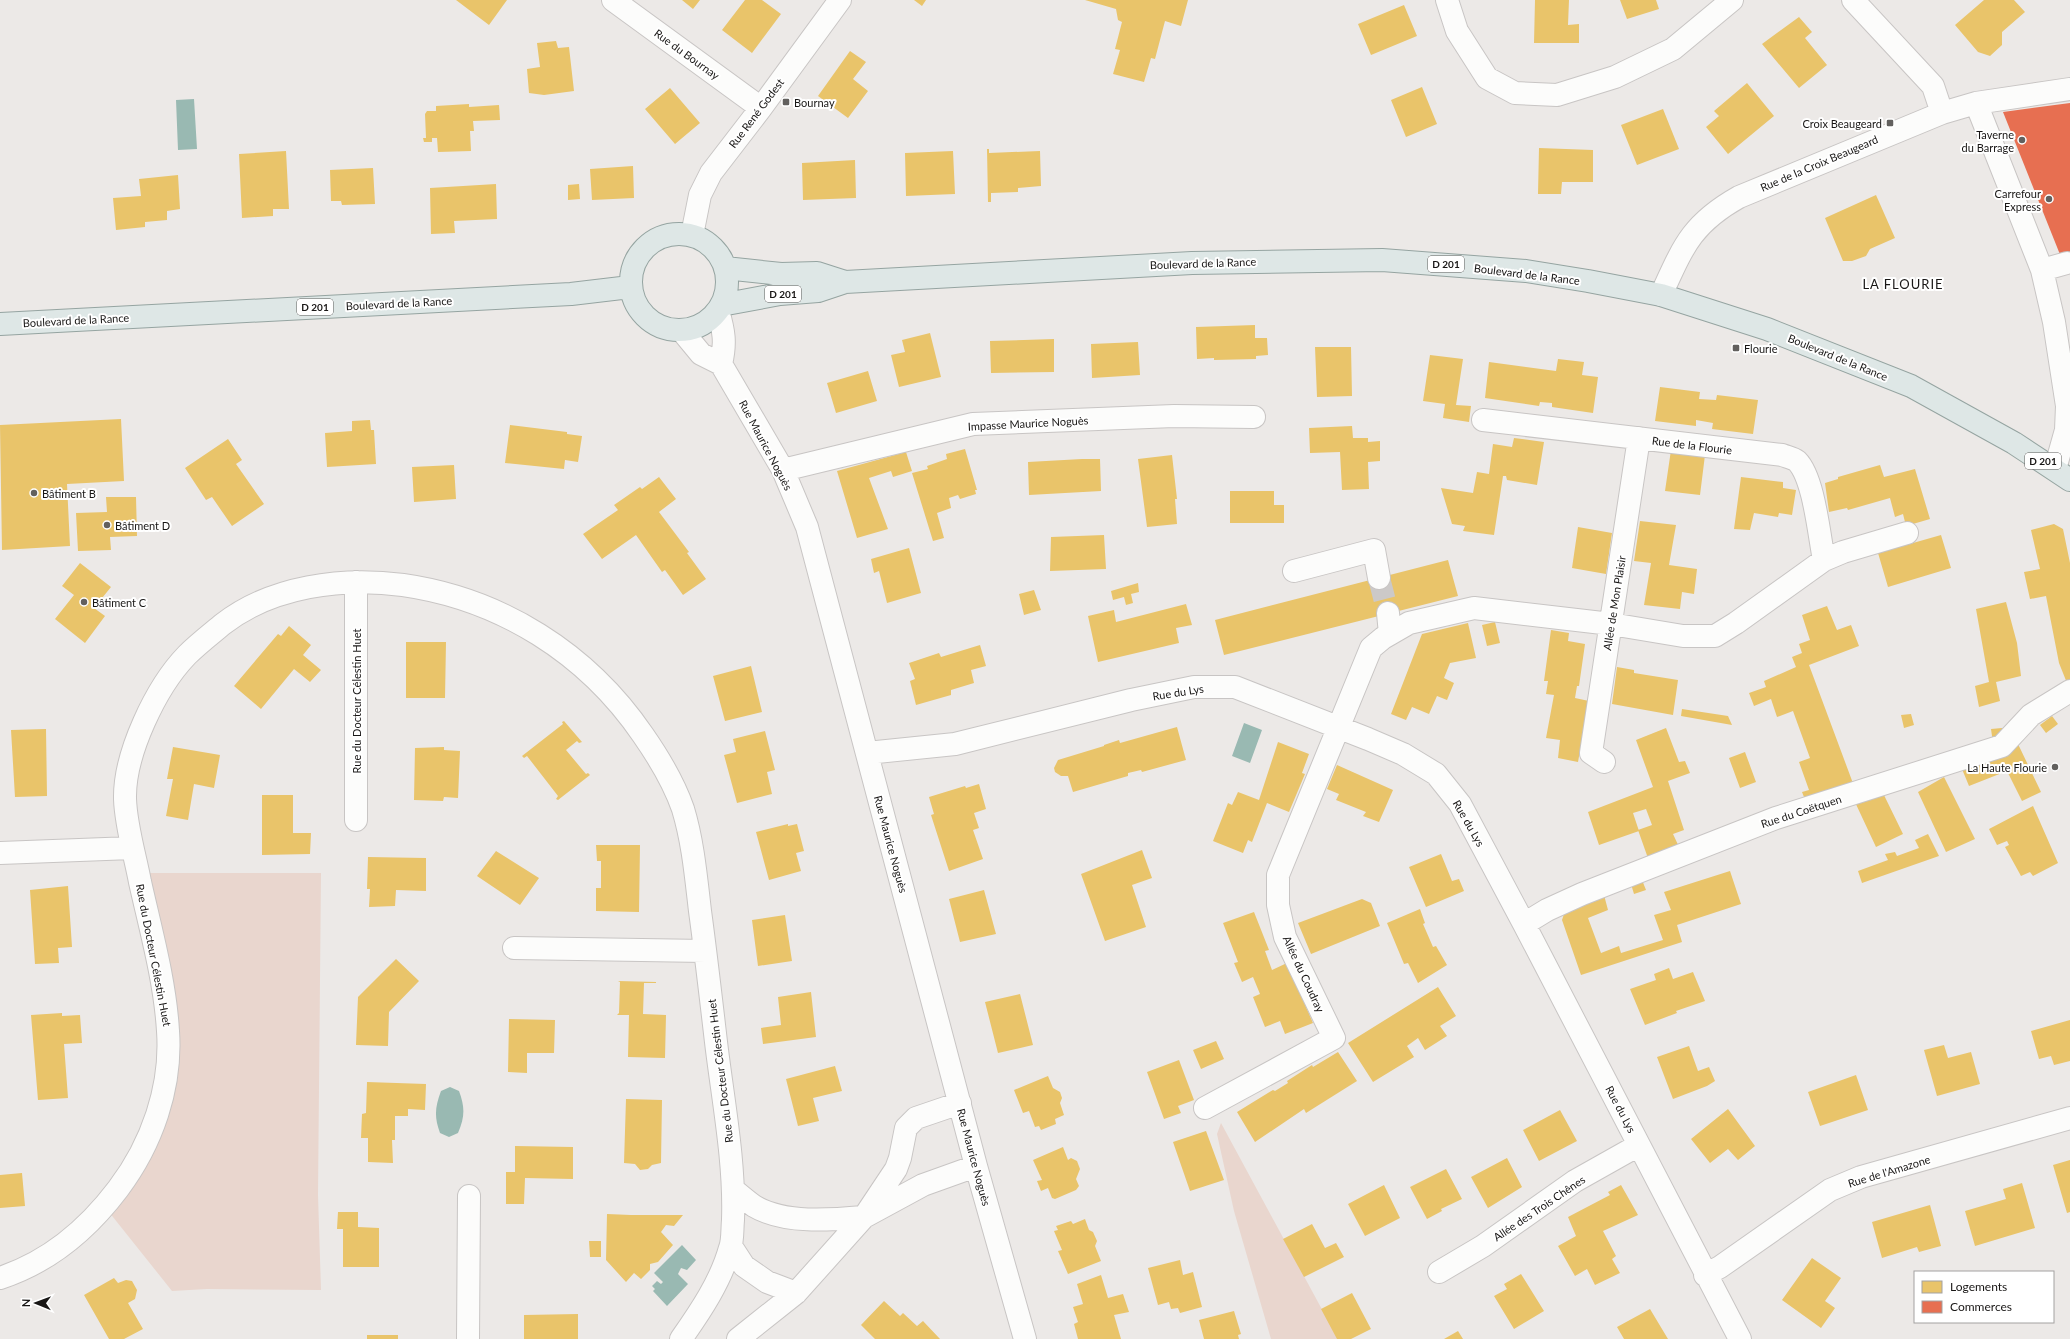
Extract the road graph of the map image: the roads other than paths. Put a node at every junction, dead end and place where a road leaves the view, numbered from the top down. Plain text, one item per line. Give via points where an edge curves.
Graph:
1 (613, 0) edge
2 (840, 0) edge
3 (1447, 0) edge
4 (1732, 0) edge
5 (1853, 0) edge
6 (2070, 89) edge
7 (1976, 103) junction
8 (761, 108) junction
9 (1942, 113) junction
10 (692, 235) junction
11 (2067, 263) dead end
12 (725, 268) junction
13 (2042, 270) junction
14 (845, 282) junction
15 (630, 287) junction
16 (1661, 294) junction
17 (720, 308) junction
18 (0, 324) edge
19 (682, 331) junction
20 (721, 364) junction
21 (1254, 417) dead end
22 (1483, 420) dead end
23 (1639, 438) junction
24 (783, 470) junction
25 (2063, 474) edge
26 (1907, 533) dead end
27 (1824, 560) junction
28 (1294, 571) dead end
29 (1380, 578) tunnel mouth
30 (356, 582) junction
31 (1611, 624) junction
32 (2070, 691) edge
33 (1339, 726) junction
34 (867, 753) junction
35 (1604, 762) dead end
36 (356, 820) dead end
37 (132, 848) junction
38 (0, 853) edge
39 (1524, 924) junction
40 (514, 948) dead end
41 (706, 951) junction
42 (960, 1103) junction
43 (1205, 1108) dead end
44 (2070, 1118) edge
45 (1639, 1145) junction
46 (976, 1166) junction
47 (734, 1190) junction
48 (469, 1196) dead end
49 (864, 1217) junction
50 (732, 1246) junction
51 (1439, 1272) dead end
52 (1705, 1275) junction
53 (0, 1278) edge
54 (796, 1293) junction
55 (468, 1339) edge
56 (681, 1339) edge
57 (738, 1339) edge
58 (1025, 1339) edge
59 (1740, 1339) edge

1 - 8 street, Rue du Bournay
2 - 8 street, Rue René Godest
3 - 4 street via 1457,31 1487,78 1515,93 1557,94 1615,77 1673,49
5 - 9 street via 1933,86
6 - 7 street, Rue de la Croix Beaugeard
7 - 9 street, Rue de la Croix Beaugeard
7 - 13 street
8 - 10 street, Rue René Godest via 711,173 700,195
9 - 16 street, Rue de la Croix Beaugeard via 1720,207 1703,221 1680,251
10 - 12 main road via 706,242 718,253
10 - 15 main road via 676,234 661,237 648,245 637,257 631,272
11 - 13 street
12 - 14 main road, Boulevard de la Rance / D 201 via 781,274 817,273
12 - 17 main road via 727,285
13 - 25 street via 2062,361 2067,406
14 - 16 main road, Boulevard de la Rance / D 201 via 1192,263 1382,260 1526,272
14 - 17 main road, Boulevard de la Rance / D 201 via 818,291 780,294
15 - 18 main road, Boulevard de la Rance / D 201 via 565,294
15 - 19 main road via 634,302 642,314 667,330
16 - 25 main road, Boulevard de la Rance / D 201 via 1767,329 1910,386 2014,443
17 - 19 main road via 703,324
17 - 20 street via 725,348
19 - 20 street via 701,354
20 - 24 street, Rue Maurice Noguès
21 - 24 street, Impasse Maurice Noguès via 1181,416 973,424
22 - 23 street, Rue de la Flourie
23 - 27 street, Rue de la Flourie via 1782,455 1796,460 1806,474
23 - 31 street, Allée de Mon Plaisir
24 - 34 street, Rue Maurice Noguès via 807,527
26 - 27 street
27 - 31 street via 1715,636 1683,636
28 - 29 street via 1374,550
30 - 36 street, Rue du Docteur Célestin Huet
30 - 37 street, Rue du Docteur Célestin Huet via 317,586 272,596 227,621 185,657 153,701 131,754 125,797
30 - 41 street, Rue du Docteur Célestin Huet via 418,587 469,600 516,620 557,645 585,668 628,713 655,753 680,802 693,857
31 - 33 street via 1474,608 1409,623 1389,624 1371,648
31 - 35 street, Allée de Mon Plaisir via 1591,752
32 - 39 street, Rue du Coëtquen via 2031,715 2002,746 1776,818 1582,894 1546,910
33 - 34 street, Rue du Lys via 1235,687 1194,687 955,744
33 - 39 street, Rue du Lys via 1402,754 1436,774 1460,804
33 - 43 street, Allée du Coudray via 1278,875 1278,904 1285,937 1334,1038
34 - 42 street, Rue Maurice Noguès
37 - 38 street
37 - 53 street, Rue du Docteur Célestin Huet via 162,984 169,1032 166,1078 156,1121 132,1171 105,1207 75,1236 40,1262
39 - 45 street, Rue du Lys
40 - 41 street
41 - 47 street, Rue du Docteur Célestin Huet
42 - 46 street, Rue Maurice Noguès
42 - 49 street via 916,1118 906,1128 896,1169
44 - 52 street, Rue de l'Amazone via 1861,1177 1806,1206
45 - 51 street, Allée des Trois Chênes via 1575,1181 1483,1246
45 - 52 street, Rue du Lys
46 - 49 street via 923,1185
46 - 58 street, Rue Maurice Noguès
47 - 49 street via 754,1206 777,1214 832,1220
47 - 50 street, Rue du Docteur Célestin Huet
48 - 55 street
49 - 54 street
50 - 54 street via 744,1266 767,1282
50 - 56 street, Rue du Docteur Célestin Huet via 705,1306
52 - 59 street, Rue du Lys
54 - 57 street

